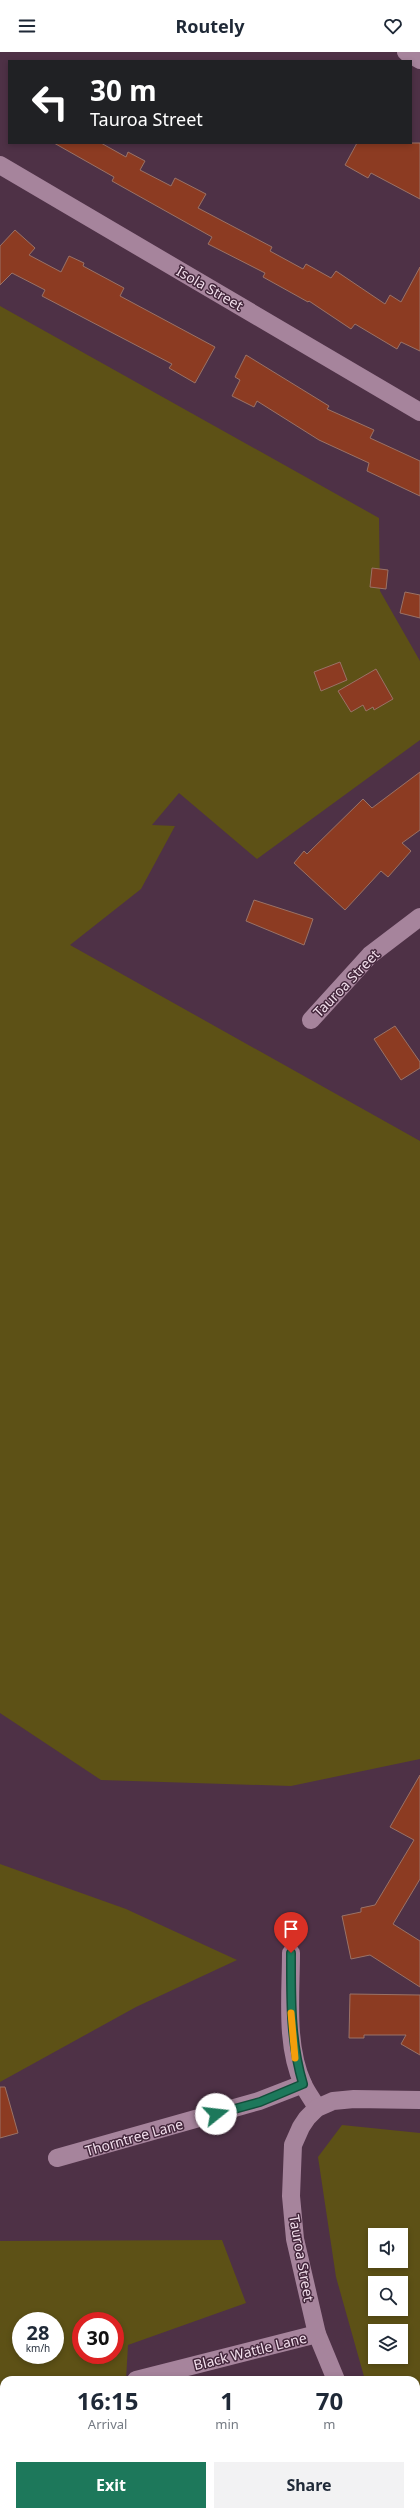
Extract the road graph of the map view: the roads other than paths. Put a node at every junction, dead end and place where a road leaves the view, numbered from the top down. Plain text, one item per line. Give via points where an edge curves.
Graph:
1 (406, 52) edge
2 (420, 60) edge
3 (0, 165) edge
4 (420, 412) edge
5 (420, 918) edge
6 (311, 1020) dead end
7 (291, 1953) dead end
8 (303, 2084) junction
9 (420, 2100) edge
10 (317, 2108) junction
11 (57, 2158) dead end
12 (317, 2334) junction
13 (152, 2376) edge
14 (334, 2376) edge

1 - 2 street
3 - 4 street, Isola Street
5 - 6 street, Tauroa Street via 370,955
7 - 8 street via 292,2031 295,2056
8 - 10 street
8 - 11 street, Thorntree Lane via 260,2102
9 - 10 street via 354,2099 333,2101
10 - 12 street, Tauroa Street via 301,2127 293,2145 291,2196 295,2239
12 - 13 street, Black Wattle Lane
12 - 14 street, Tauroa Street

